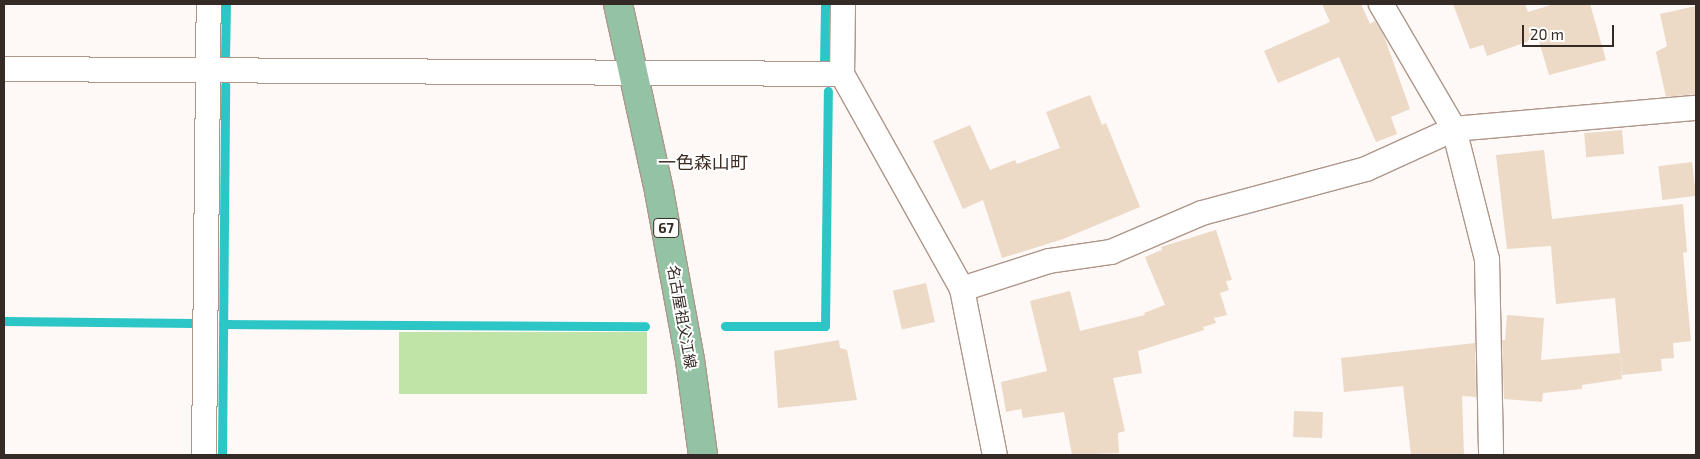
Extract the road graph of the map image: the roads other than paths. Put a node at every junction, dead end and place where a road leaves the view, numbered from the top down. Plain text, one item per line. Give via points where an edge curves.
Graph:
1 (209, 4) edge
2 (618, 4) edge
3 (843, 4) edge
4 (1381, 4) edge
5 (4, 69) edge
6 (208, 70) junction
7 (633, 73) junction
8 (842, 74) junction
9 (1696, 108) edge
10 (1454, 129) junction
11 (962, 289) junction
12 (204, 455) edge
13 (703, 455) edge
14 (995, 455) edge
15 (1491, 455) edge

1 - 6 street
2 - 7 main road, 名古屋祖父江線 / 67
3 - 8 street
4 - 10 street
5 - 6 street
6 - 7 street
6 - 12 street
7 - 8 street
7 - 13 main road, 名古屋祖父江線 / 67 via 661,200 690,360
8 - 11 street
9 - 10 street
10 - 11 street via 1366,168 1202,213 1111,252 1049,261
10 - 15 street via 1487,259
11 - 14 street

